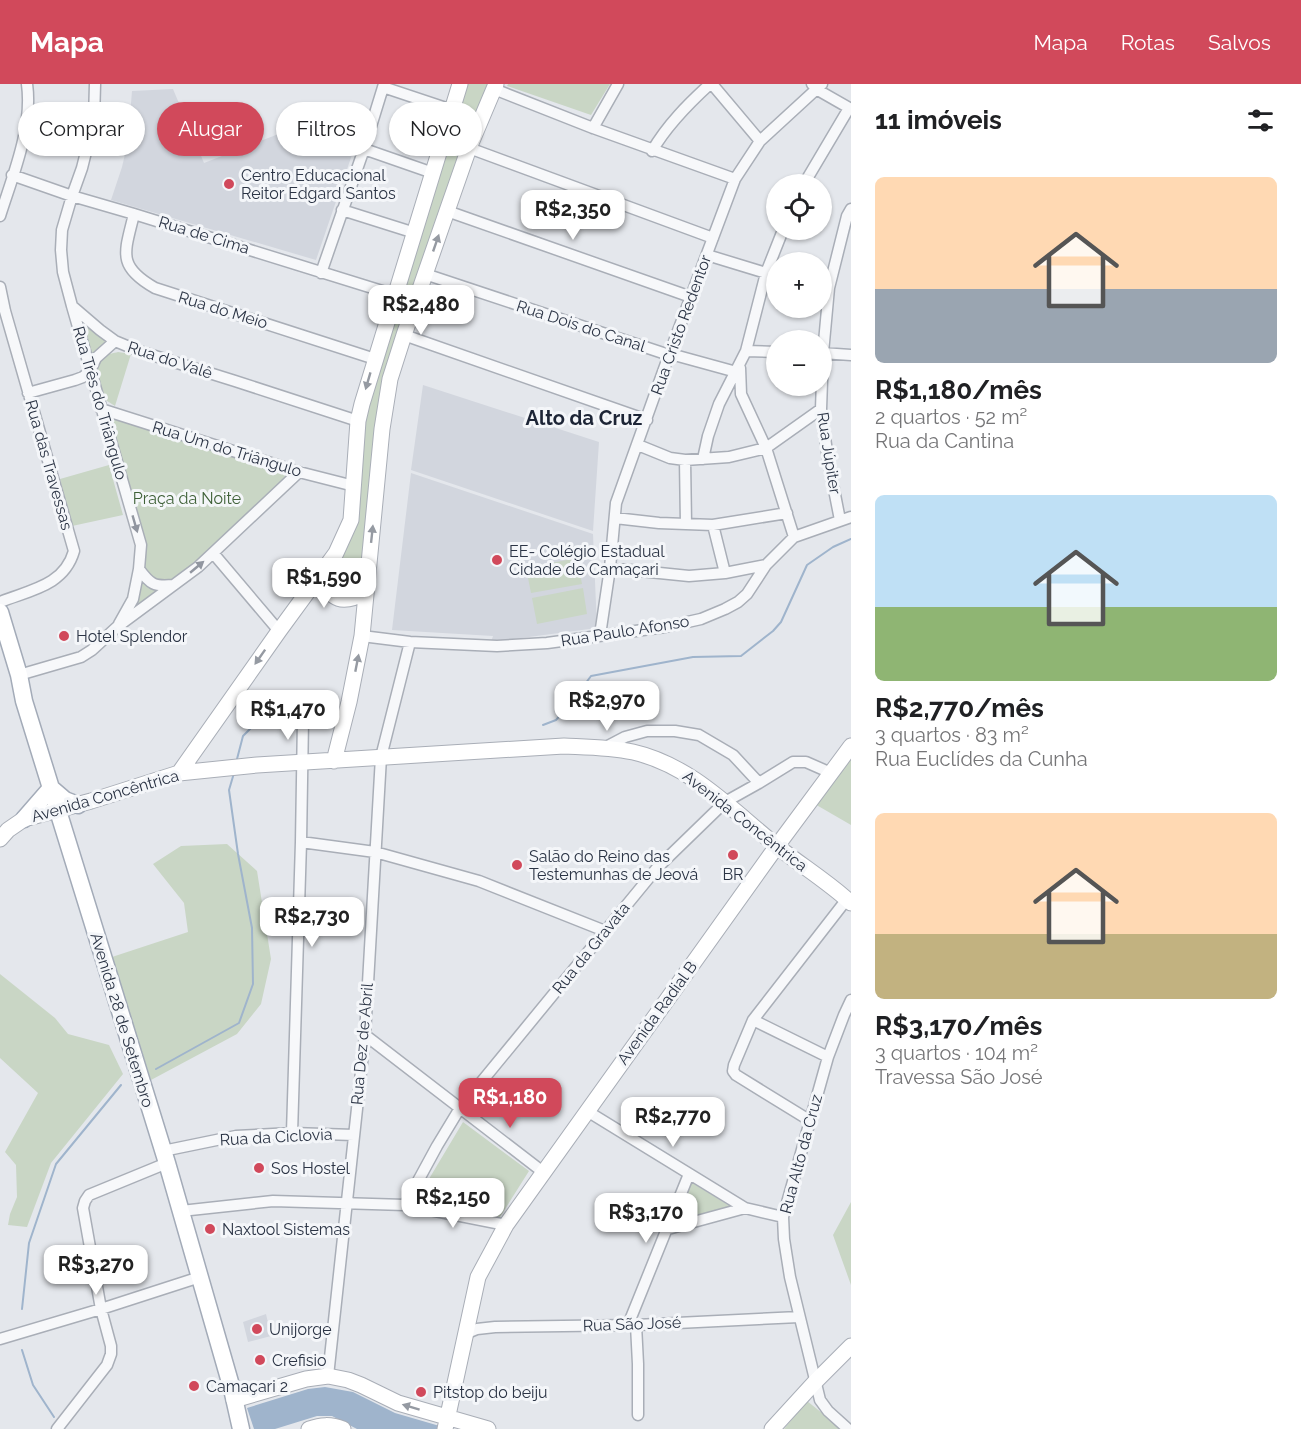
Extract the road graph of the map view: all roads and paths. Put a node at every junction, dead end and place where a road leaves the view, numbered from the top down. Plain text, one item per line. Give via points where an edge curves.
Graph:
1 (27, 84) edge
2 (95, 84) edge
3 (460, 84) edge
4 (618, 84) edge
5 (711, 84) edge
6 (383, 85) edge
7 (817, 86) edge
8 (495, 87) edge
9 (430, 102) edge
10 (454, 102) edge
11 (377, 105) edge
12 (850, 109) edge
13 (482, 119) edge
14 (593, 128) junction
15 (760, 141) junction
16 (652, 150) junction
17 (482, 152) edge
18 (377, 153) edge
19 (361, 156) edge
20 (439, 156) edge
21 (467, 156) edge
22 (434, 173) junction
23 (810, 174) edge
24 (12, 176) junction
25 (735, 179) junction
26 (72, 196) junction
27 (851, 209) edge
28 (342, 210) junction
29 (447, 211) junction
30 (134, 213) junction
31 (0, 216) edge
32 (415, 233) junction
33 (713, 237) junction
34 (706, 255) junction
35 (321, 273) junction
36 (766, 273) joint
37 (425, 274) junction
38 (0, 287) edge
39 (395, 295) junction
40 (691, 297) junction
41 (72, 306) junction
42 (3, 312) edge
43 (825, 330) edge
44 (404, 335) junction
45 (115, 341) junction
46 (746, 351) junction
47 (766, 352) edge
48 (832, 354) edge
49 (669, 355) junction
50 (851, 355) edge
51 (375, 359) junction
52 (739, 370) junction
53 (90, 371) junction
54 (28, 393) junction
55 (821, 396) edge
56 (101, 409) junction
57 (821, 409) junction
58 (646, 420) junction
59 (358, 421) junction
60 (638, 445) junction
61 (766, 448) junction
62 (703, 459) junction
63 (685, 460) junction
64 (299, 472) junction
65 (354, 486) junction
66 (786, 513) junction
67 (615, 518) junction
68 (845, 518) edge
69 (687, 524) junction
70 (713, 525) junction
71 (794, 537) junction
72 (213, 553) junction
73 (766, 565) junction
74 (610, 568) junction
75 (139, 569) junction
76 (725, 573) junction
77 (320, 577) junction
78 (174, 585) junction
79 (361, 600) junction
80 (0, 602) edge
81 (0, 612) edge
82 (117, 627) junction
83 (279, 631) junction
84 (600, 635) junction
85 (362, 636) junction
86 (410, 642) junction
87 (6, 652) edge
88 (19, 675) junction
89 (303, 719) dead end
90 (851, 746) edge
91 (603, 748) junction
92 (381, 757) junction
93 (334, 761) junction
94 (303, 763) junction
95 (179, 773) junction
96 (831, 773) junction
97 (759, 783) junction
98 (51, 788) junction
99 (725, 802) junction
100 (78, 805) junction
101 (58, 810) junction
102 (24, 819) junction
103 (0, 838) edge
104 (302, 842) junction
105 (777, 846) junction
106 (375, 852) junction
107 (849, 901) edge
108 (605, 931) junction
109 (851, 1000) edge
110 (753, 1020) junction
111 (365, 1035) junction
112 (828, 1057) junction
113 (460, 1108) junction
114 (586, 1111) junction
115 (809, 1120) junction
116 (292, 1133) junction
117 (354, 1135) junction
118 (165, 1157) junction
119 (543, 1172) junction
120 (689, 1174) junction
121 (347, 1203) junction
122 (405, 1204) junction
123 (745, 1208) junction
124 (181, 1211) junction
125 (783, 1217) junction
126 (506, 1225) junction
127 (668, 1229) junction
128 (200, 1277) junction
129 (101, 1309) junction
130 (799, 1317) junction
131 (632, 1325) junction
132 (465, 1334) junction
133 (0, 1339) edge
134 (851, 1346) edge
135 (328, 1376) junction
136 (815, 1382) junction
137 (235, 1405) junction
138 (638, 1415) dead end
139 (446, 1424) edge
140 (57, 1429) edge
141 (241, 1429) edge
142 (309, 1429) edge
143 (343, 1429) edge
144 (488, 1429) edge
145 (772, 1429) edge
146 (848, 1429) edge

1 - 24 street via 27,129
2 - 26 street via 94,120
3 - 10 street
4 - 14 street
5 - 15 street
5 - 16 street via 684,108
6 - 9 street
6 - 11 street
7 - 12 street
7 - 15 street, Rua Cristo Redentor
8 - 13 street
8 - 14 street
12 - 23 street
14 - 16 street
15 - 25 street, Rua Cristo Redentor
16 - 25 street
17 - 33 street
18 - 22 street
19 - 28 street
20 - 22 street
21 - 29 street
22 - 32 street
24 - 26 street, Rua de Cima
24 - 31 street
25 - 33 street, Rua Cristo Redentor
26 - 30 street, Rua de Cima
26 - 41 street via 62,230 61,250
27 - 43 street, Rua Júpiter via 830,288
28 - 32 street
28 - 35 street
37 -> 29 street
29 - 40 street
30 - 35 street, Rua de Cima
30 - 51 street, Rua do Meio via 126,260 143,282
32 - 39 street
33 - 34 street, Rua Cristo Redentor
34 - 36 street
34 - 40 street, Rua Cristo Redentor
35 - 39 street, Rua de Cima
36 - 46 street
37 - 44 street
37 - 49 street, Rua Dois do Canal
38 - 42 street, Rua das Travessas
39 - 51 street
40 - 49 street, Rua Cristo Redentor
41 - 45 street, Rua do Valê
41 - 53 street, Rua Três do Triângulo
42 - 54 street, Rua das Travessas
44 - 58 street
79 -> 44 street via 390,379
45 - 53 street via 96,358
45 - 59 street, Rua do Valê
46 - 47 street
46 - 52 street
48 - 50 street
49 - 52 street, Rua Dois do Canal
49 - 58 street, Rua Cristo Redentor
51 -> 59 street
52 - 61 street via 741,394
52 - 62 street via 719,404
53 - 54 street via 80,379
53 - 56 street, Rua Três do Triângulo
54 - 80 street, Rua das Travessas via 74,551 56,579
55 - 57 street, Rua Júpiter
56 - 64 street, Rua Um do Triângulo
56 -> 75 street, Rua Três do Triângulo via 141,545
57 - 61 street
57 - 68 street, Rua Júpiter via 828,459
58 - 60 street, Rua Cristo Redentor
59 - 65 street
60 - 63 street
60 - 67 street, Rua Cristo Redentor via 616,503
61 - 62 street
61 - 66 street
62 - 63 street
63 - 69 street
64 - 65 street, Rua Um do Triângulo
64 - 72 street
65 - 77 street via 350,521
66 - 70 street
66 - 71 street
67 - 69 street
67 - 74 street, Rua Cristo Redentor
68 - 71 street, Rua Paulo Afonso
69 - 70 street
70 - 76 street
71 - 73 street, Rua Paulo Afonso
78 -> 72 street
72 - 83 street
73 - 76 street
73 - 84 street, Rua Paulo Afonso via 747,594 725,609 664,627
74 - 76 street via 689,576
74 - 84 street, Rua Cristo Redentor
75 - 78 street via 153,584
75 - 82 street, Rua Três do Triângulo via 132,599
77 - 79 street via 334,596
77 - 83 street
78 - 82 street
79 - 85 street
81 - 87 main road, Avenida 28 de Setembro
82 - 88 street via 81,657
83 -> 95 street
84 - 86 street, Rua Paulo Afonso via 497,646
85 - 86 street, Rua Paulo Afonso
93 -> 85 street
86 - 92 street, Rua Dez de Abril
87 - 88 main road, Avenida 28 de Setembro
88 - 98 main road, Avenida 28 de Setembro
89 - 94 street
90 - 96 street, Avenida Radial B
91 - 92 street, Avenida Concêntrica via 564,746
91 - 97 street via 647,731 699,735 733,755
91 - 99 street, Avenida Concêntrica via 664,762
92 - 93 street, Avenida Concêntrica
92 - 106 street, Rua Dez de Abril
93 - 94 street, Avenida Concêntrica
94 - 95 street, Avenida Concêntrica
94 - 104 street
95 - 100 street, Avenida Concêntrica
96 - 97 street, Rua da Gravata via 800,761
96 - 105 street, Avenida Radial B
97 - 99 street, Rua da Gravata
98 - 100 main road
98 - 101 main road, Avenida 28 de Setembro
98 - 102 main road
99 - 105 street, Avenida Concêntrica
99 - 108 street, Rua da Gravata via 657,868
100 - 101 street, Avenida Concêntrica
101 - 102 street, Avenida Concêntrica
101 - 118 main road, Avenida 28 de Setembro
102 - 103 street, Avenida Concêntrica
104 - 106 street
104 - 116 street
105 - 107 street, Avenida Concêntrica
105 - 114 street, Avenida Radial B
106 - 108 street via 479,881
106 - 111 street, Rua Dez de Abril
107 - 110 street
108 - 113 street, Rua da Gravata
109 - 112 street, Rua Alto da Cruz
110 - 112 street
110 - 115 street via 733,1071
111 - 113 street
111 - 117 street, Rua Dez de Abril
112 - 115 street, Rua Alto da Cruz
113 - 119 street
113 - 122 street, Rua da Gravata
114 - 119 street, Avenida Radial B
114 - 120 street
115 - 125 street, Rua Alto da Cruz
116 - 117 street, Rua da Ciclovia
116 - 118 street, Rua da Ciclovia via 236,1136
117 - 121 street, Rua Dez de Abril
118 - 124 main road, Avenida 28 de Setembro
118 - 129 street, Rua da Ciclovia via 89,1195 85,1201 83,1208
119 - 126 street, Avenida Radial B
120 - 123 street
120 - 127 street
121 - 122 street
121 - 124 street via 273,1201
121 - 135 street, Rua Dez de Abril
122 - 126 street
123 - 125 street
123 - 127 street
124 - 128 main road, Avenida 28 de Setembro
125 - 130 street, Rua Alto da Cruz via 789,1277
126 - 132 street, Avenida Radial B via 478,1277
127 - 131 street
128 - 129 street
128 - 137 main road, Avenida 28 de Setembro
129 - 133 street
129 - 140 street via 111,1346 107,1365
130 - 131 street, Rua São José
130 - 136 street, Rua Alto da Cruz
131 - 132 street, Rua São José via 495,1327
131 - 138 street via 638,1364
132 - 139 street, Avenida Radial B
134 - 136 street
135 - 137 street via 306,1379
139 -> 135 street via 354,1383
136 - 145 street
136 - 146 street, Rua Alto da Cruz via 820,1400
137 - 141 main road, Avenida 28 de Setembro
139 - 144 street
142 - 143 street via 321,1425

